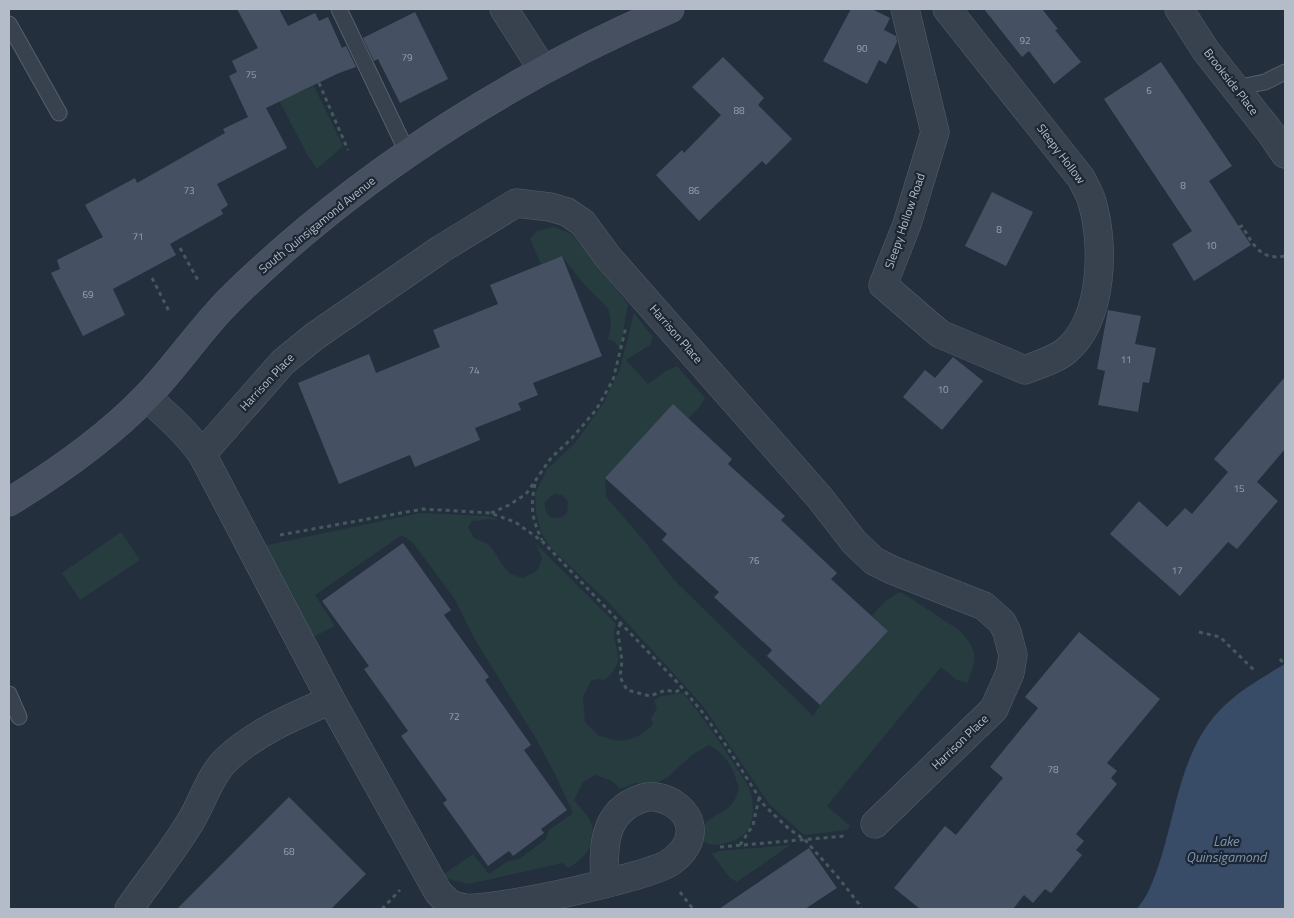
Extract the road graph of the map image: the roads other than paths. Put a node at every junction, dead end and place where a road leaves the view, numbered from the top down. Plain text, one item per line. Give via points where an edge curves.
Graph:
1 (338, 9) edge
2 (504, 9) edge
3 (670, 9) edge
4 (905, 9) edge
5 (947, 9) edge
6 (1179, 9) edge
7 (9, 24) edge
8 (543, 70) junction
9 (1285, 72) edge
10 (1236, 88) junction
11 (59, 113) dead end
12 (408, 154) junction
13 (1285, 154) edge
14 (1067, 350) joint
15 (146, 397) junction
16 (202, 454) junction
17 (9, 502) edge
18 (9, 694) edge
19 (331, 700) junction
20 (19, 717) dead end
21 (876, 824) road end
22 (605, 883) junction
23 (129, 909) edge

1 - 12 lane
2 - 8 street
3 - 8 main road, South Quinsigamond Avenue
4 - 14 street, Sleepy Hollow Road via 935,132 907,224 883,285 940,334 1025,370
5 - 14 street, Sleepy Hollow via 1081,178 1089,193 1097,228 1098,283 1086,324
6 - 10 street, Brookside Place via 1206,51
7 - 11 lane
8 - 12 main road, South Quinsigamond Avenue
9 - 10 lane via 1265,82
10 - 13 street, Brookside Place
12 - 15 main road, South Quinsigamond Avenue via 330,211 259,272 221,309
15 - 16 street via 178,425
15 - 17 main road, South Quinsigamond Avenue via 91,445
16 - 19 street
16 - 21 street, Harrison Place via 283,362 440,249 516,203 567,212 583,223 608,257 820,498 854,542 874,561 892,570 984,606 1008,632 1013,655 1010,673 994,709
18 - 20 lane
19 - 22 street via 438,892 450,905 467,908 506,905
19 - 23 street via 258,736 225,762 192,820
22 - 22 street via 603,860 607,834 618,813 649,796 673,803 689,823 690,832 684,848 670,863

